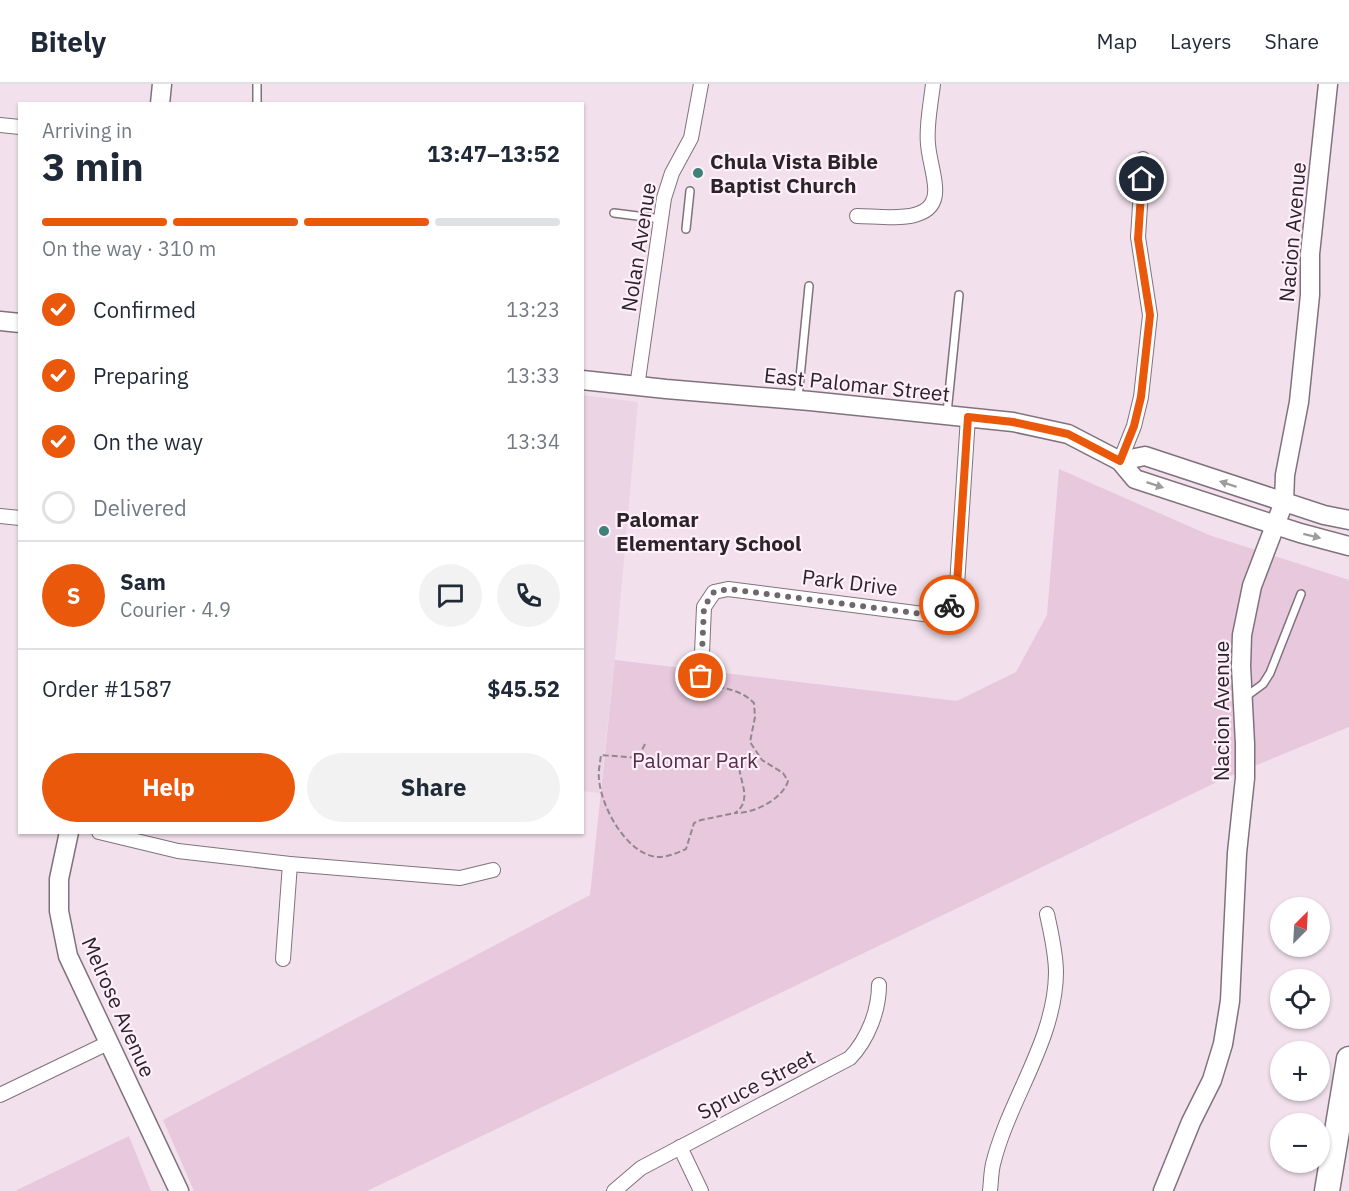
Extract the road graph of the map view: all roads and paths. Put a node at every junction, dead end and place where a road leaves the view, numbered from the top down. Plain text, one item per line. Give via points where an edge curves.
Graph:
1 (162, 84) edge
2 (257, 84) edge
3 (700, 84) edge
4 (933, 84) edge
5 (1329, 84) edge
6 (160, 102) edge
7 (257, 102) edge
8 (0, 125) edge
9 (18, 127) edge
10 (1143, 159) dead end
11 (690, 191) dead end
12 (614, 213) dead end
13 (858, 216) dead end
14 (661, 219) junction
15 (686, 229) dead end
16 (809, 286) dead end
17 (959, 295) dead end
18 (0, 321) edge
19 (18, 323) edge
20 (584, 380) edge
21 (637, 387) junction
22 (798, 400) junction
23 (947, 416) junction
24 (968, 417) junction
25 (1120, 461) junction
26 (1284, 502) junction
27 (0, 516) edge
28 (18, 518) edge
29 (1349, 520) edge
30 (1275, 525) junction
31 (1349, 546) edge
32 (1301, 594) dead end
33 (704, 680) joint
34 (1242, 699) junction
35 (645, 744) dead end
36 (740, 767) dead end
37 (735, 813) junction
38 (69, 834) edge
39 (107, 834) edge
40 (290, 864) junction
41 (493, 870) dead end
42 (1047, 914) dead end
43 (283, 959) dead end
44 (879, 985) dead end
45 (108, 1043) junction
46 (1349, 1059) edge
47 (0, 1095) edge
48 (680, 1147) junction
49 (179, 1191) edge
50 (614, 1191) edge
51 (702, 1191) edge
52 (990, 1191) edge
53 (1163, 1191) edge
54 (1327, 1191) edge

1 - 6 street
2 - 7 lane
3 - 14 street, Nolan Avenue via 691,138 672,173
4 - 13 street via 927,142 934,201 929,209 915,216
5 - 26 street, Nacion Avenue via 1299,402 1285,475
8 - 9 street
10 - 25 street via 1138,239 1150,315 1141,397
11 - 15 lane
12 - 14 lane
14 - 21 street, Nolan Avenue
16 - 22 lane
17 - 23 lane
18 - 19 street
20 - 21 street, East Palomar Street
21 - 22 street, East Palomar Street
22 - 23 street, East Palomar Street
23 - 24 street, East Palomar Street
24 - 25 street, East Palomar Street via 1068,434
24 - 33 street, Park Drive via 957,585 945,609 931,615 728,589 714,592 704,607
26 -> 25 street via 1145,456
25 -> 30 street, East Palomar Street via 1134,478
26 - 29 street
26 - 30 street, Nacion Avenue
27 - 28 street
30 -> 31 street, East Palomar Street
30 - 34 street, Nacion Avenue via 1247,605 1242,635
32 - 34 lane via 1270,673 1263,684
33 - 37 path via 747,696 754,703 750,742 762,760 783,772 788,781 779,797
34 - 53 street, Nacion Avenue via 1245,778 1230,1001 1212,1080
35 - 37 path via 638,758 601,755 599,779 604,805 629,843 647,854 672,855 686,849 694,823
36 - 37 path via 744,801
38 - 45 street, Melrose Avenue via 59,879 62,933 68,956
39 - 40 street via 178,851
40 - 41 street via 460,878
40 - 43 street
42 - 52 street via 1056,974 1050,1008 1042,1041 993,1164
44 - 48 street, Spruce Street via 879,1002 861,1047 850,1058
45 - 47 street
45 - 49 street, Melrose Avenue
46 - 54 highway
48 - 50 street, Spruce Street via 641,1168
48 - 51 street

